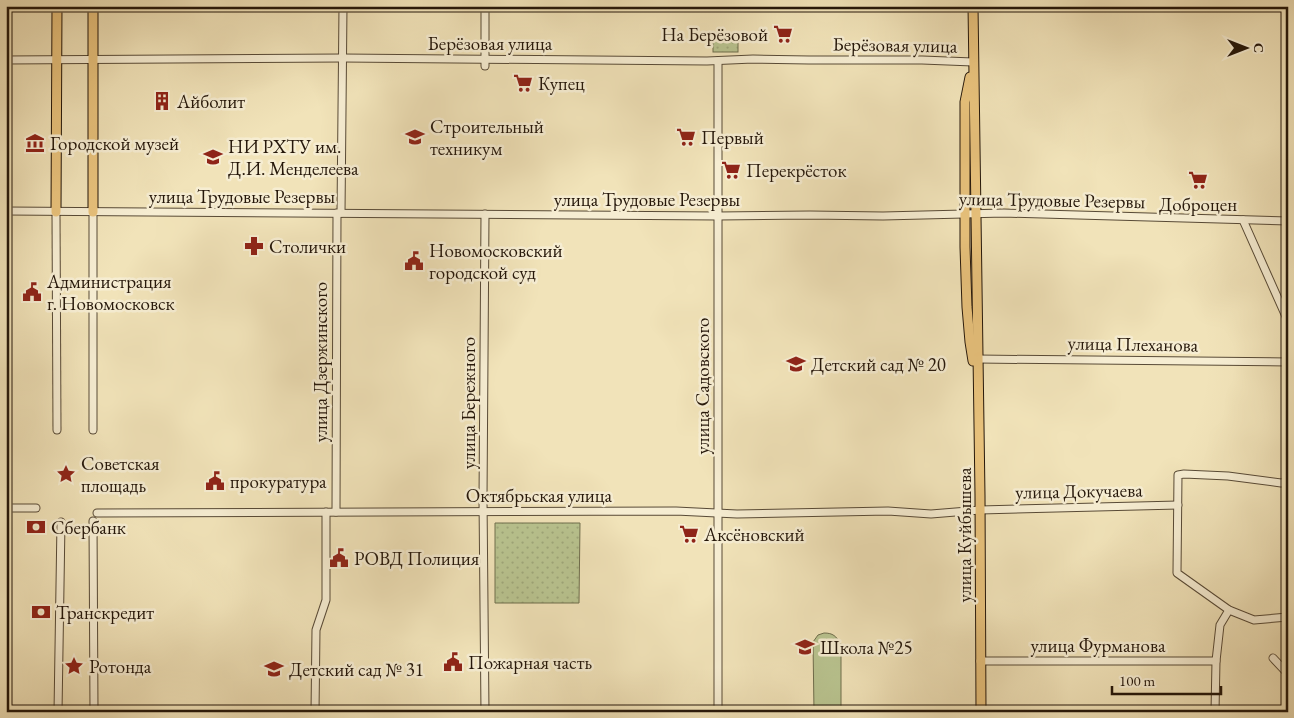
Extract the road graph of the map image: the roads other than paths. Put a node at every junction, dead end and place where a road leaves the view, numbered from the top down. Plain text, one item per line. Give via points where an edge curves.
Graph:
1 (57, 6) edge
2 (93, 6) edge
3 (344, 6) edge
4 (485, 6) edge
5 (973, 6) edge
6 (343, 58) junction
7 (6, 60) edge
8 (57, 60) junction
9 (94, 60) junction
10 (718, 61) junction
11 (485, 62) junction
12 (973, 62) junction
13 (6, 211) edge
14 (56, 212) junction
15 (93, 212) junction
16 (339, 213) junction
17 (966, 213) junction
18 (976, 213) junction
19 (485, 214) junction
20 (718, 216) junction
21 (1243, 220) junction
22 (1288, 221) edge
23 (1288, 321) edge
24 (978, 359) junction
25 (1288, 362) edge
26 (978, 395) junction
27 (57, 430) dead end
28 (93, 430) dead end
29 (1288, 482) edge
30 (1178, 505) junction
31 (6, 508) edge
32 (36, 508) dead end
33 (980, 510) junction
34 (326, 512) junction
35 (336, 512) junction
36 (484, 512) junction
37 (97, 513) dead end
38 (718, 513) junction
39 (61, 522) dead end
40 (93, 522) dead end
41 (1229, 610) junction
42 (1288, 617) edge
43 (1273, 658) dead end
44 (980, 661) junction
45 (1216, 661) junction
46 (1288, 674) edge
47 (58, 712) edge
48 (94, 712) edge
49 (315, 712) edge
50 (485, 712) edge
51 (718, 712) edge
52 (981, 712) edge
53 (1215, 712) edge

1 - 8 main road
2 - 9 main road
3 - 6 street, улица Дзержинского
4 - 11 street
5 - 12 main road
6 - 9 street, Берёзовая улица
6 - 11 street, Берёзовая улица
6 - 16 street, улица Дзержинского
7 - 8 street, Берёзовая улица
8 - 9 street, Берёзовая улица
8 - 14 main road
9 - 15 main road
10 - 11 street, Берёзовая улица
10 - 12 street, Берёзовая улица
10 - 20 street, улица Садовского
12 - 17 main road via 965,102
12 - 18 main road, улица Куйбышева
13 - 14 street, улица Трудовые Резервы
14 - 15 street, улица Трудовые Резервы
14 - 27 street
15 - 16 street, улица Трудовые Резервы
15 - 28 street
16 - 19 street, улица Трудовые Резервы
16 - 35 street, улица Дзержинского
17 - 18 street, улица Трудовые Резервы
17 - 20 street, улица Трудовые Резервы
17 - 26 main road via 967,307
18 - 21 street, улица Трудовые Резервы
18 - 24 main road, улица Куйбышева
19 - 20 street, улица Трудовые Резервы
19 - 36 street, улица Бережного
20 - 38 street, улица Садовского
21 - 22 street, улица Трудовые Резервы
21 - 23 street
24 - 25 street, улица Плеханова
24 - 26 main road, улица Куйбышева
26 - 33 main road, улица Куйбышева
29 - 30 street via 1178,475
30 - 33 street, улица Докучаева
30 - 41 street via 1177,573
31 - 32 street
33 - 38 street, Октябрьская улица via 931,514 888,511
33 - 44 main road, улица Куйбышева
34 - 35 street, Октябрьская улица
34 - 37 street, Октябрьская улица
34 - 49 street via 326,600 316,630
35 - 36 street, Октябрьская улица
36 - 38 street, Октябрьская улица
36 - 50 street, улица Бережного
38 - 51 street, улица Садовского
39 - 47 street
40 - 48 street
41 - 42 street via 1254,620
41 - 45 street via 1220,625
43 - 46 street
44 - 45 street, улица Фурманова
44 - 52 main road, улица Куйбышева
45 - 53 street

